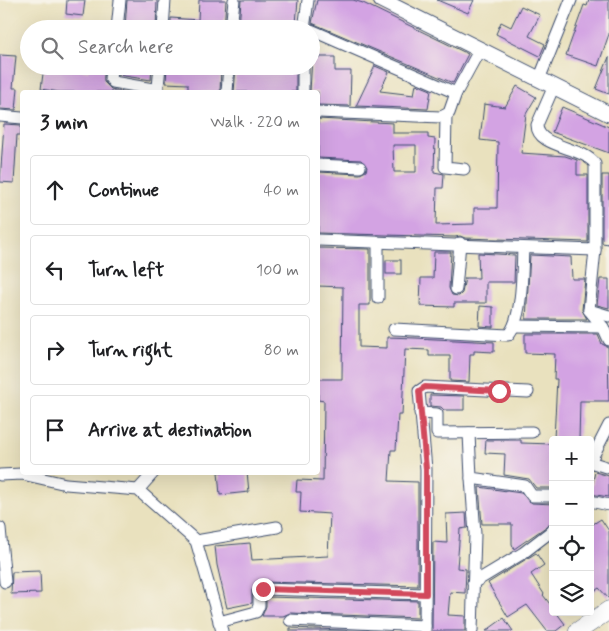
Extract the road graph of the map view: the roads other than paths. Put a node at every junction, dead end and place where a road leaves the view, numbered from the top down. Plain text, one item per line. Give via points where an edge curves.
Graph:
1 (120, 0) edge
2 (165, 0) edge
3 (234, 0) edge
4 (308, 0) edge
5 (381, 0) edge
6 (571, 0) edge
7 (118, 20) edge
8 (164, 20) edge
9 (233, 20) edge
10 (307, 20) edge
11 (320, 34) edge
12 (480, 49) junction
13 (110, 75) edge
14 (159, 75) edge
15 (228, 75) edge
16 (303, 75) edge
17 (540, 77) junction
18 (554, 86) junction
19 (227, 90) edge
20 (303, 90) edge
21 (456, 93) junction
22 (320, 112) edge
23 (609, 114) edge
24 (446, 115) junction
25 (0, 116) edge
26 (20, 118) edge
27 (320, 165) edge
28 (360, 167) dead end
29 (464, 169) dead end
30 (320, 240) edge
31 (378, 242) junction
32 (460, 243) junction
33 (523, 248) junction
34 (595, 250) junction
35 (456, 289) dead end
36 (378, 298) dead end
37 (589, 310) junction
38 (609, 316) edge
39 (514, 326) junction
40 (603, 327) junction
41 (394, 330) dead end
42 (609, 340) edge
43 (528, 392) dead end
44 (420, 413) junction
45 (609, 425) edge
46 (532, 432) dead end
47 (469, 433) junction
48 (594, 454) edge
49 (594, 463) edge
50 (606, 467) dead end
51 (20, 474) edge
52 (0, 475) edge
53 (26, 475) edge
54 (151, 475) edge
55 (471, 478) junction
56 (138, 490) junction
57 (549, 496) edge
58 (594, 502) edge
59 (609, 505) edge
60 (277, 527) dead end
61 (0, 528) edge
62 (549, 533) edge
63 (196, 541) junction
64 (5, 582) dead end
65 (473, 582) junction
66 (426, 594) junction
67 (609, 610) edge
68 (290, 620) dead end
69 (221, 626) edge
70 (425, 628) edge
71 (472, 631) edge
72 (578, 631) edge

1 - 7 street
2 - 8 street
3 - 9 street
4 - 10 street
5 - 12 street
6 - 17 street
11 - 21 street
12 - 17 street
12 - 21 street
13 - 14 street via 113,82 153,89 158,87
15 - 19 street
16 - 20 street
17 - 18 street
18 - 23 street
18 - 34 street via 537,131 543,138 588,156 595,164
21 - 24 street
22 - 24 street
24 - 29 street via 445,168
25 - 26 street
27 - 28 street
30 - 31 street
31 - 32 street
31 - 36 street
32 - 33 street
32 - 35 street
33 - 34 street
33 - 39 street via 521,291
34 - 37 street
37 - 38 street
37 - 40 street
39 - 40 street
39 - 41 street via 508,335 501,336
40 - 42 street
43 - 44 street via 422,387 419,391
44 - 47 street via 437,414 437,433
44 - 66 street via 426,469
45 - 48 street
46 - 47 street
47 - 55 street
49 - 50 street
51 - 52 street
53 - 56 street via 66,484
54 - 56 street
55 - 57 street via 525,486 534,496
55 - 65 street via 475,534
56 - 63 street
58 - 59 street
60 - 63 street
61 - 64 street
62 - 65 street via 523,553
63 - 69 street
65 - 71 street
66 - 69 street via 263,589 259,593 256,612
66 - 70 street
67 - 72 main road
68 - 70 street

